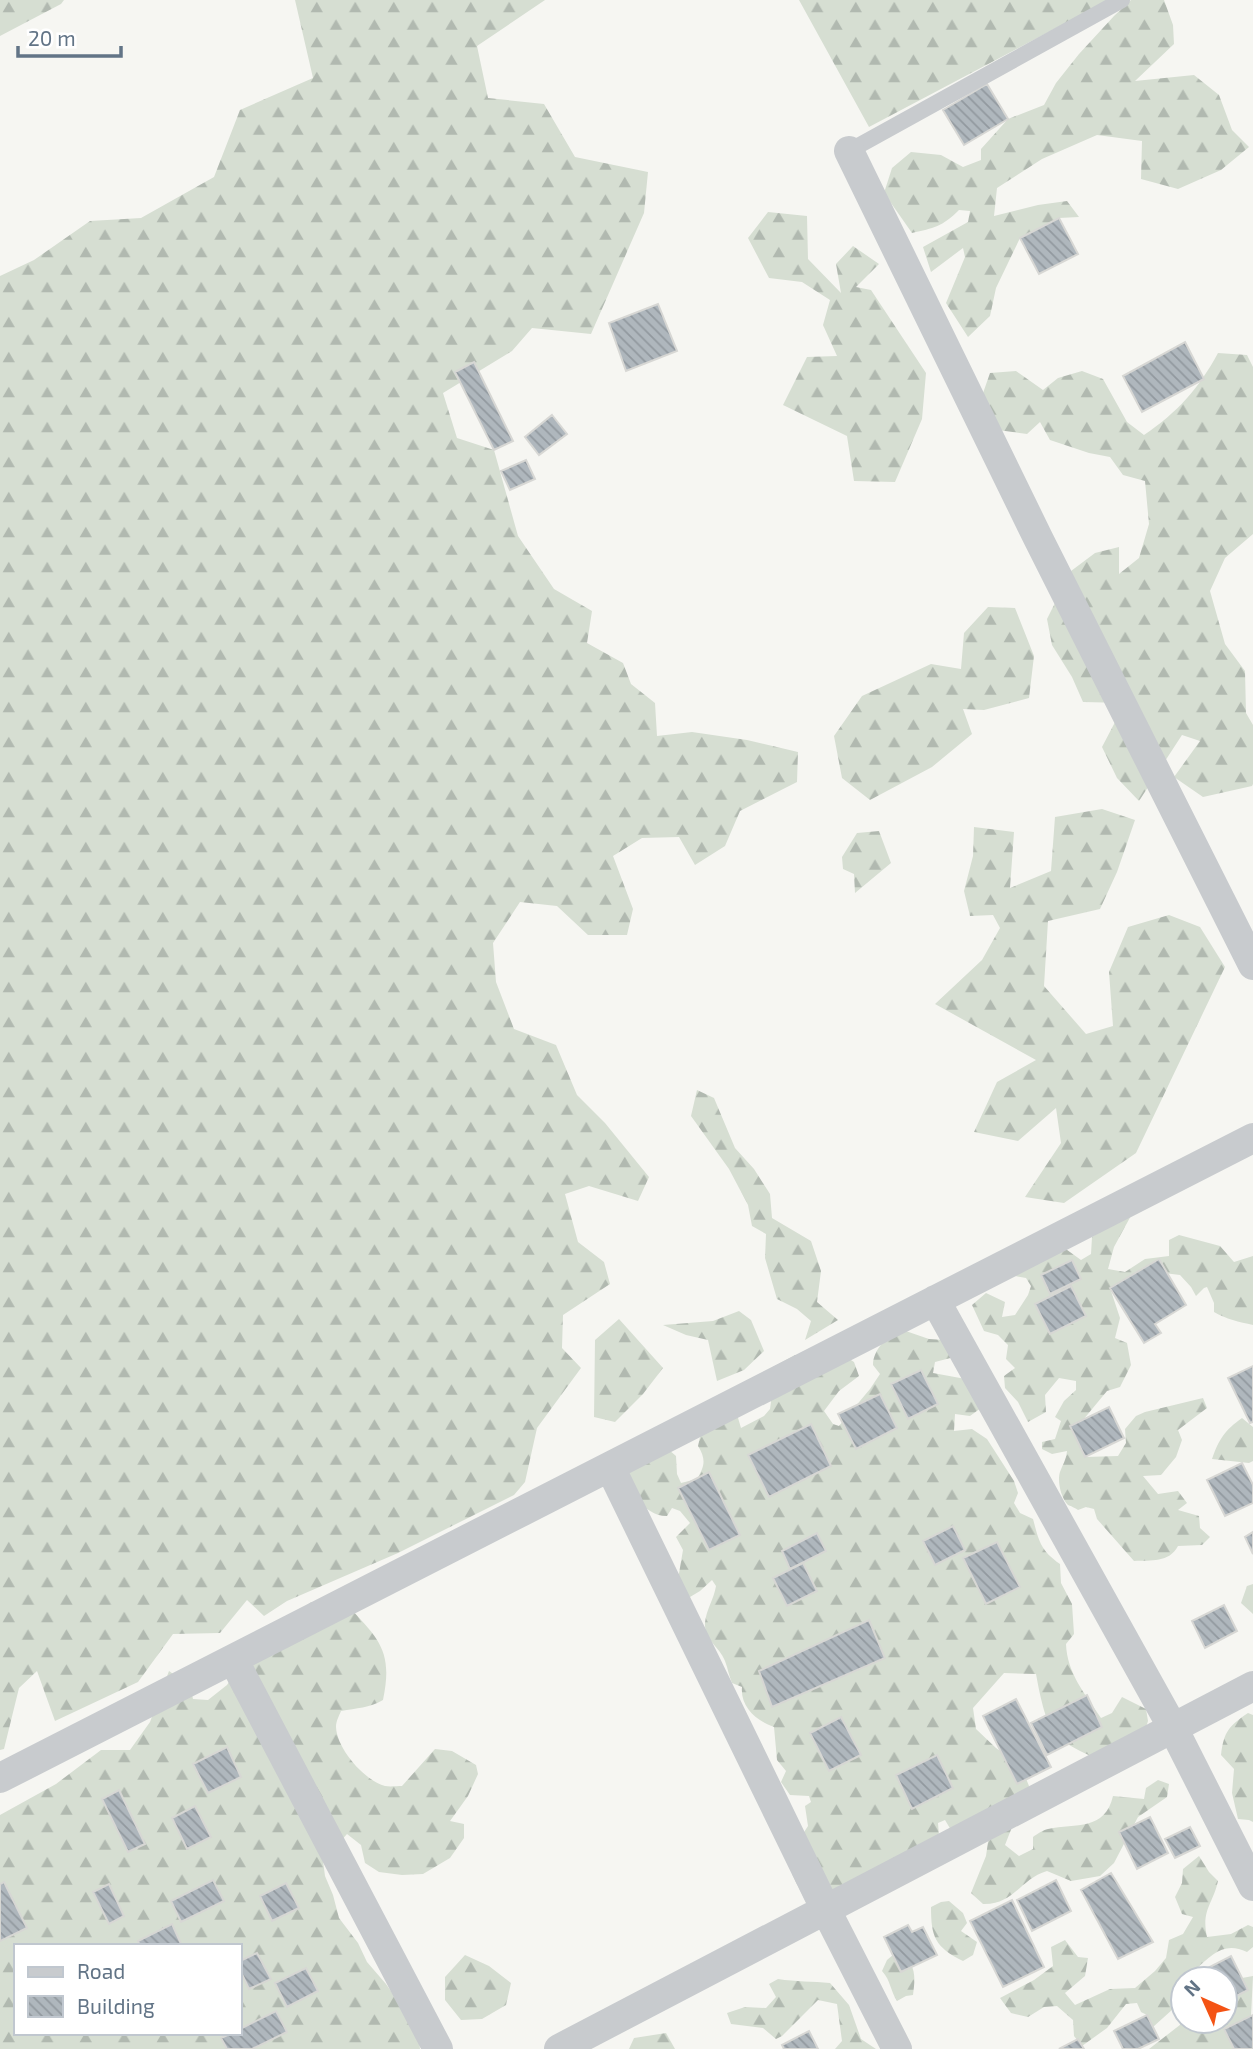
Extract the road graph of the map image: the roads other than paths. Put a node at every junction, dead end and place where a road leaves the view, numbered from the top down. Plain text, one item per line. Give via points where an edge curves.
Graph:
1 (1122, 0) edge
2 (849, 151) joint
3 (1253, 965) edge
4 (1253, 1138) edge
5 (935, 1300) junction
6 (610, 1467) junction
7 (233, 1659) junction
8 (1253, 1686) edge
9 (1173, 1728) junction
10 (0, 1778) edge
11 (1253, 1886) edge
12 (826, 1910) junction
13 (438, 2049) edge
14 (559, 2049) edge
15 (897, 2049) edge

1 - 2 lane
2 - 3 street
4 - 5 street
5 - 6 street
5 - 9 street
6 - 7 street
6 - 12 street
7 - 10 street
7 - 13 street
8 - 9 street
9 - 11 street
9 - 12 street
12 - 14 street
12 - 15 street

